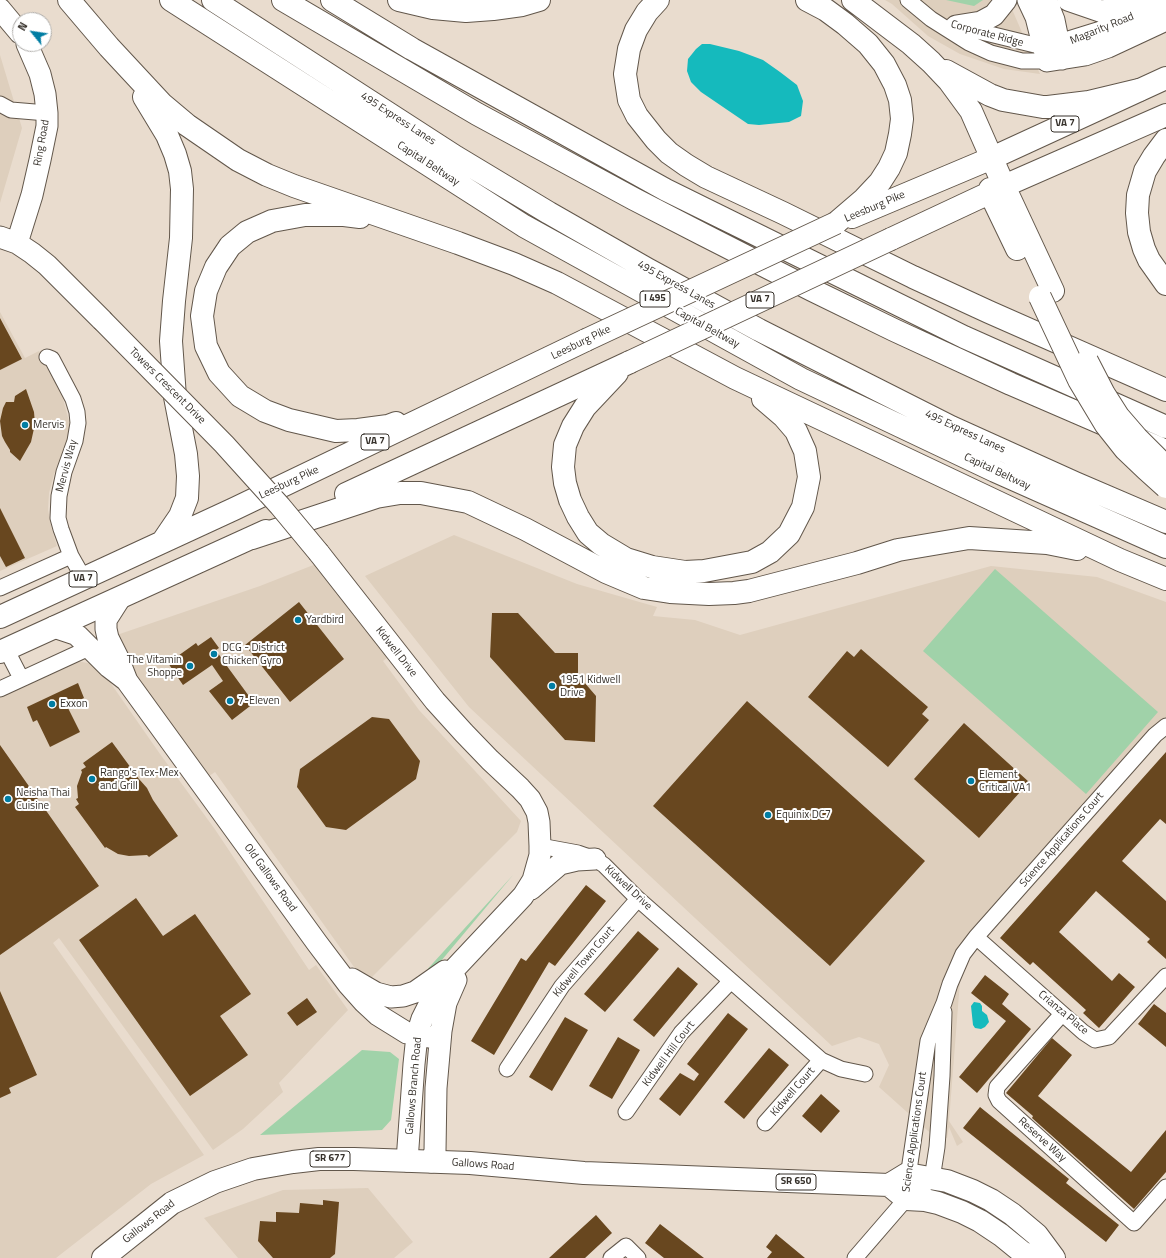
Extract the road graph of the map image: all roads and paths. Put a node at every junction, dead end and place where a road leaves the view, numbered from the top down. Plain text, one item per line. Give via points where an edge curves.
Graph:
1 (69, 0) edge
2 (171, 0) edge
3 (213, 0) edge
4 (283, 0) edge
5 (332, 0) edge
6 (399, 0) edge
7 (539, 0) edge
8 (658, 0) edge
9 (807, 0) edge
10 (853, 0) edge
11 (908, 0) edge
12 (1006, 0) edge
13 (1028, 0) edge
14 (1046, 0) edge
15 (1068, 0) edge
16 (0, 9) edge
17 (1162, 9) edge
18 (931, 19) junction
19 (12, 23) edge
20 (956, 26) junction
21 (109, 47) junction
22 (30, 52) edge
23 (1053, 53) junction
24 (931, 62) junction
25 (1166, 78) edge
26 (1138, 90) junction
27 (0, 104) edge
28 (47, 113) junction
29 (1166, 115) edge
30 (1166, 140) edge
31 (992, 158) junction
32 (997, 190) junction
33 (836, 223) junction
34 (411, 227) junction
35 (8, 240) edge
36 (1166, 284) edge
37 (1047, 294) junction
38 (47, 357) dead end
39 (630, 362) junction
40 (735, 378) junction
41 (1166, 390) edge
42 (463, 400) junction
43 (1166, 427) edge
44 (1166, 451) edge
45 (1166, 467) edge
46 (1166, 487) edge
47 (1166, 522) edge
48 (252, 538) junction
49 (163, 542) junction
50 (1166, 547) edge
51 (319, 554) joint
52 (71, 556) junction
53 (1120, 560) junction
54 (84, 579) junction
55 (1166, 579) edge
56 (0, 588) edge
57 (120, 598) junction
58 (1, 614) edge
59 (54, 627) junction
60 (89, 648) junction
61 (3, 651) edge
62 (21, 678) junction
63 (127, 681) junction
64 (0, 689) edge
65 (1166, 726) edge
66 (540, 846) junction
67 (595, 859) junction
68 (523, 896) junction
69 (638, 899) junction
70 (976, 937) junction
71 (468, 954) junction
72 (335, 967) junction
73 (731, 981) junction
74 (1163, 985) edge
75 (944, 1003) junction
76 (1062, 1014) junction
77 (418, 1035) junction
78 (440, 1039) junction
79 (821, 1060) junction
80 (507, 1069) dead end
81 (865, 1074) dead end
82 (626, 1112) dead end
83 (765, 1123) dead end
84 (407, 1161) junction
85 (431, 1162) junction
86 (907, 1174) junction
87 (932, 1179) junction
88 (889, 1185) junction
89 (1166, 1187) edge
90 (906, 1199) junction
91 (103, 1258) edge
92 (611, 1258) edge
93 (638, 1258) edge
94 (855, 1258) edge
95 (1032, 1258) edge
96 (1054, 1258) edge

1 - 21 main road
2 - 50 main road, Capital Beltway / I 495 via 524,226 794,376 995,471
3 - 47 main road, 495 Express Lanes / I 495 via 456,157 647,269 808,355 944,423
4 - 44 main road via 491,121 634,199 812,290 997,378
5 - 43 main road via 412,49 666,190 964,337
6 - 7 main road via 433,8 466,11 522,5
8 - 41 main road via 636,30 628,49 626,74 629,100 637,116 669,153 706,177 989,312
9 - 33 main road via 826,10 868,44 884,64 900,100 900,134 896,153 889,168 864,199
10 - 24 main road
11 - 18 street, Corporate Ridge
12 - 20 street via 994,15 981,22
13 - 23 street
14 - 23 street, Magarity Road via 1054,20
15 - 17 street via 1100,11
16 - 19 street
17 - 23 street, Magarity Road via 1108,47 1085,56
18 - 20 street, Corporate Ridge
18 - 23 street, Corporate Ridge via 969,43 991,53 1022,61
20 - 23 street, Corporate Ridge
21 - 34 main road via 162,104 187,125 238,160 294,186
21 - 49 main road via 167,135 180,171 182,189 181,238 170,341 175,398 186,454 187,498 180,516
22 - 28 street, Ring Road via 40,74
24 - 26 main road via 990,95 1024,105 1048,107 1088,102
24 - 31 main road via 971,111
25 - 26 main road, Leesburg Pike / VA 7
26 - 31 main road, Leesburg Pike / VA 7
27 - 28 street via 10,110
28 - 35 street, Ring Road via 32,195
29 - 32 main road, VA 7
30 - 36 main road via 1145,171 1138,195 1137,213 1144,249
31 - 32 main road
31 - 33 main road, Leesburg Pike / VA 7
32 - 37 main road
32 - 39 main road, VA 7, bridge
33 - 42 main road, Leesburg Pike / VA 7, bridge
34 - 40 main road via 514,264 557,283
34 - 42 main road via 378,219 305,214 272,221 246,232 230,246 216,266 206,291 202,316 206,346 219,373 240,396 265,411 315,427 336,431 388,426
35 - 51 street, Towers Crescent Drive, bridge via 32,253 47,265 102,320 240,462
37 - 45 main road, bridge via 1118,416
37 - 46 main road, bridge via 1079,380 1106,425 1125,449
38 - 52 street, Mervis Way via 52,359 73,399 78,419 75,441 60,487 58,506 61,529
39 - 40 main road via 602,387 573,426 565,445 563,467 570,500 588,533 601,544 626,559 652,567 684,572 752,562 770,552 790,534 804,507 809,477 805,451 796,431 761,397
39 - 48 main road, VA 7
40 - 53 main road
42 - 49 main road, Leesburg Pike / VA 7
48 - 53 main road via 376,496 421,493 468,502 606,572 644,588 670,592 709,594 749,591 898,550 969,538 1047,543
48 - 57 main road, VA 7
49 - 54 main road, Leesburg Pike / VA 7
51 - 66 street, Kidwell Drive via 435,701 530,800 538,817
52 - 54 street, Mervis Way
52 - 56 street
53 - 55 main road
54 - 58 main road, Leesburg Pike / VA 7
57 - 59 main road, VA 7
57 - 63 street, Old Gallows Road via 106,620 106,629
59 - 60 street, Old Gallows Road via 74,634
59 - 61 main road, VA 7
60 - 62 street
60 - 63 street, Old Gallows Road
61 - 62 street
62 - 64 street
63 - 72 street, Old Gallows Road
65 - 70 street, Science Applications Court via 1155,735
66 - 67 street, Kidwell Drive via 578,852
66 - 68 street, Gallows Branch Road via 533,880
67 - 68 street via 560,864
67 - 69 street, Kidwell Drive
68 - 71 street, Gallows Branch Road
69 - 73 street, Kidwell Drive
69 - 80 street, Kidwell Town Court via 562,986
70 - 75 street, Science Applications Court via 963,954
70 - 76 street, Crianza Place
71 - 72 street via 415,992 403,996 391,997 376,993
71 - 77 street, Gallows Branch Road via 444,980 422,1019
71 - 78 street, Gallows Branch Road via 446,1003
72 - 77 street, Old Gallows Road via 378,1015 407,1033
73 - 79 street, Kidwell Drive
73 - 82 street, Kidwell Hill Court via 681,1034
74 - 76 street, Crianza Place via 1109,1037 1095,1040
75 - 86 street, Science Applications Court via 928,1041
75 - 87 street, Science Applications Court via 942,1076
76 - 89 street, Reserve Way via 997,1088 998,1101 1134,1222
77 - 78 street, Old Gallows Road
77 - 84 street, Gallows Branch Road
78 - 85 street, Gallows Branch Road via 436,1088 436,1151
79 - 81 street, Kidwell Drive via 841,1069
79 - 83 street, Kidwell Court
84 - 85 main road, Gallows Road / SR 650
84 - 91 main road, Gallows Road / SR 677 via 319,1160 293,1162 241,1173 215,1182 172,1203
85 - 88 main road, Gallows Road / SR 650 via 470,1163 584,1174
86 - 87 main road
86 - 88 main road
86 - 90 street, Science Applications Court
87 - 90 street, Science Applications Court
87 - 96 main road via 955,1184 991,1200 1037,1235
88 - 90 main road
90 - 94 street
90 - 95 main road via 926,1200 962,1212 980,1221
92 - 93 street via 626,1246

